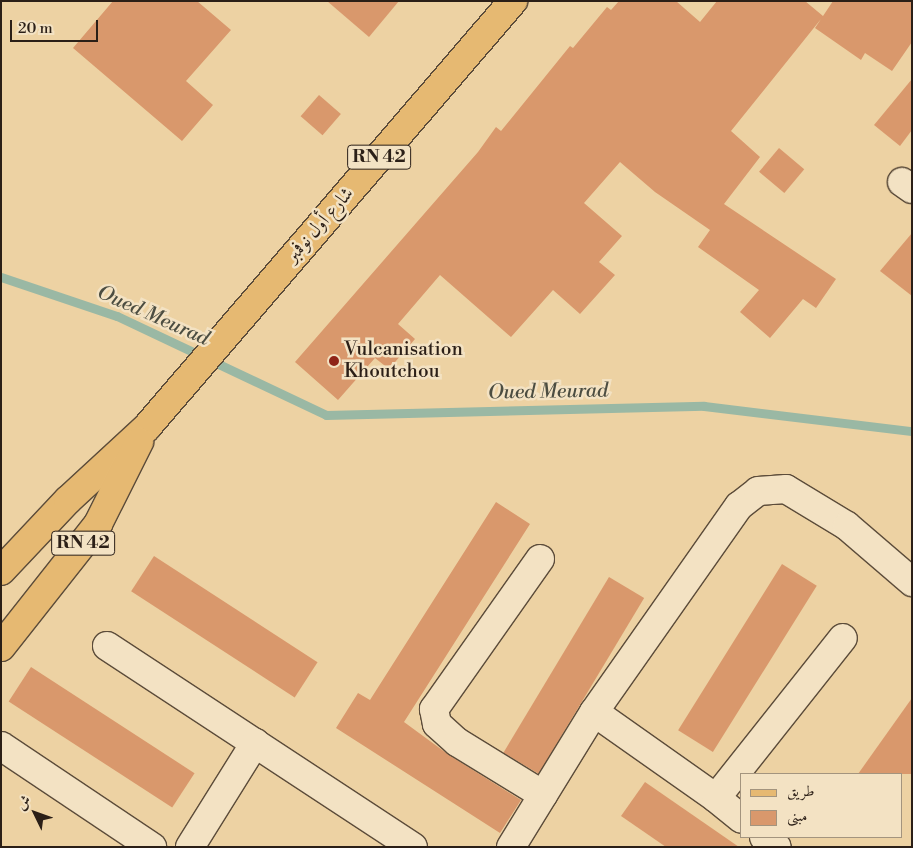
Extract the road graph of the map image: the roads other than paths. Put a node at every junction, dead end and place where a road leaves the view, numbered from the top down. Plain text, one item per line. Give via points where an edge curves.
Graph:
1 (513, 1) edge
2 (154, 418) junction
3 (540, 559) dead end
4 (1, 570) edge
5 (912, 582) edge
6 (843, 638) dead end
7 (107, 646) dead end
8 (1, 647) edge
9 (594, 712) junction
10 (255, 743) junction
11 (1, 746) edge
12 (542, 795) junction
13 (716, 798) junction
14 (740, 817) edge
15 (765, 838) edge
16 (152, 847) edge
17 (190, 847) edge
18 (413, 847) edge
19 (511, 847) edge
20 (776, 847) edge

1 - 2 main road, شارع أول نوفمبر / RN 42
2 - 4 main road, RN 42
2 - 8 main road, RN 42 via 98,524
3 - 12 street via 434,709 437,724 457,742
5 - 9 street via 847,526 786,489 758,491 739,506
6 - 13 street
7 - 10 street
9 - 12 street
9 - 13 street
10 - 17 street
10 - 18 street
11 - 16 street
12 - 19 street
13 - 14 street
15 - 20 street

